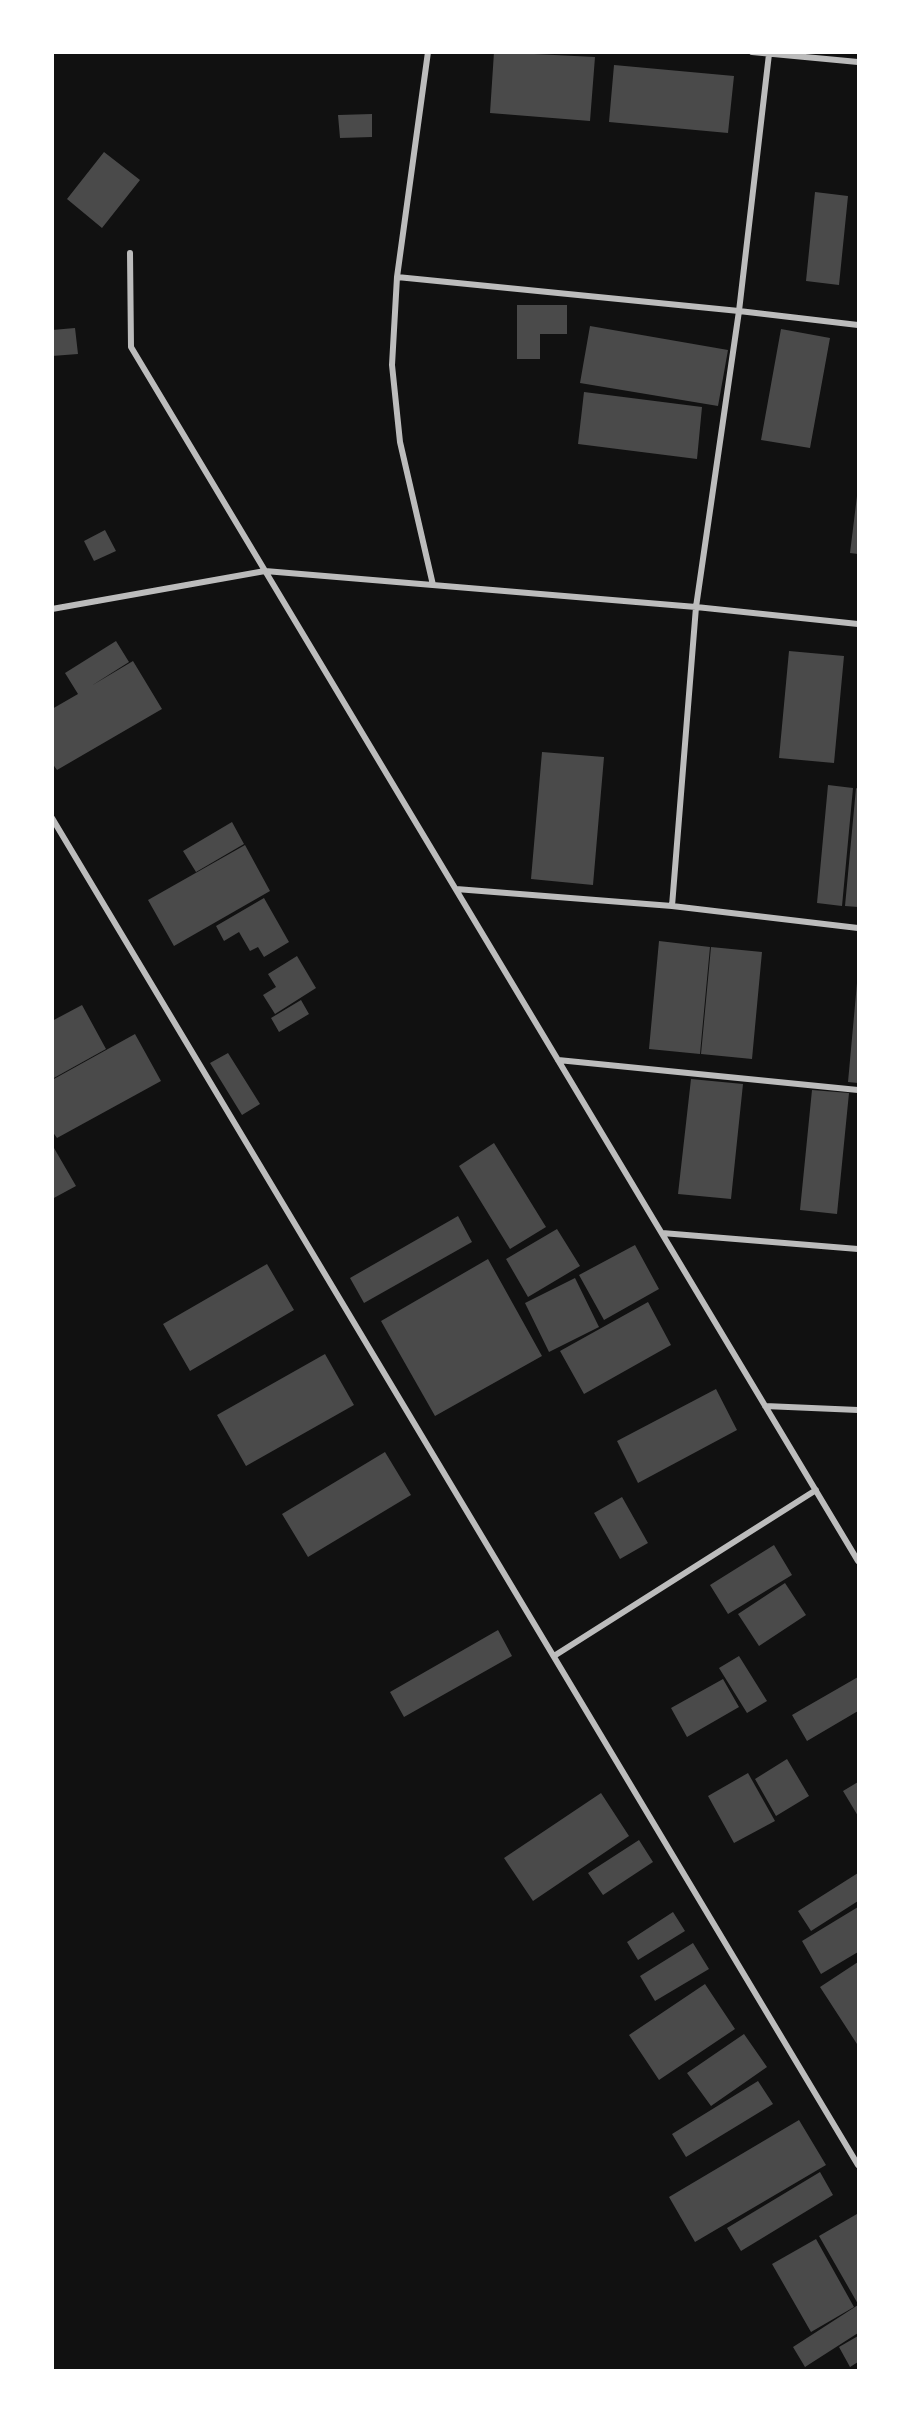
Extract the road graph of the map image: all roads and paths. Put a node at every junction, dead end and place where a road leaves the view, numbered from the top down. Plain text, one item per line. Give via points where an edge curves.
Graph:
1 (428, 52) edge
2 (752, 52) edge
3 (769, 54) junction
4 (858, 62) edge
5 (130, 253) dead end
6 (397, 277) junction
7 (739, 311) junction
8 (858, 325) edge
9 (265, 571) junction
10 (433, 585) junction
11 (696, 607) junction
12 (52, 609) edge
13 (858, 624) edge
14 (52, 818) edge
15 (456, 890) junction
16 (672, 906) junction
17 (858, 928) edge
18 (558, 1060) junction
19 (858, 1090) edge
20 (662, 1233) junction
21 (858, 1249) edge
22 (765, 1406) junction
23 (858, 1410) edge
24 (816, 1490) junction
25 (858, 1561) edge
26 (554, 1656) junction
27 (858, 2165) edge

1 - 6 street
2 - 3 street
3 - 4 street
3 - 7 street
5 - 9 street via 131,347
6 - 7 street
6 - 10 street via 392,365 400,441
7 - 8 street
7 - 11 street
9 - 10 street
9 - 12 street
9 - 15 street
10 - 11 street
11 - 13 street
11 - 16 street
14 - 26 street
15 - 16 street
15 - 18 street
16 - 17 street
18 - 19 street
18 - 20 street
20 - 21 street
20 - 22 street
22 - 23 street
22 - 24 street
24 - 25 street
24 - 26 street
26 - 27 street

